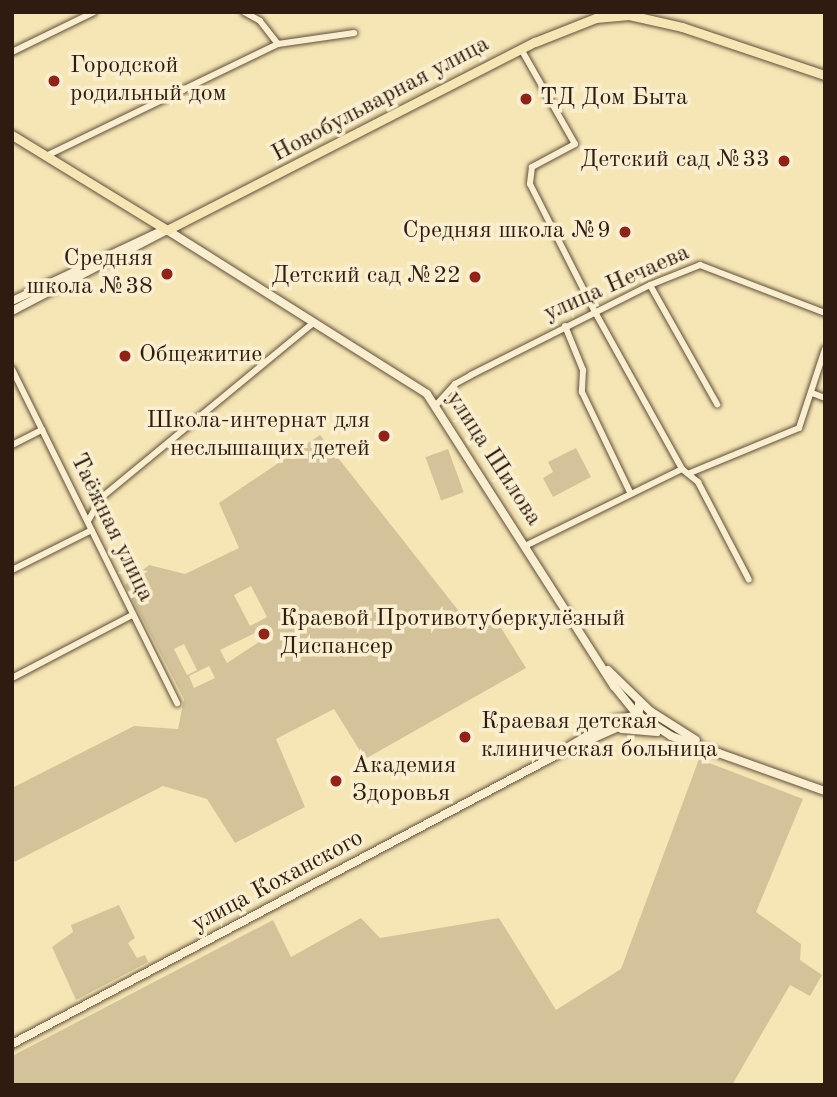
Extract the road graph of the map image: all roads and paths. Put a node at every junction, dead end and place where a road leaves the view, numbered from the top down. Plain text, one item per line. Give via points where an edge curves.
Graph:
1 (94, 12) edge
2 (244, 12) edge
3 (617, 14) edge
4 (354, 33) dead end
5 (12, 41) edge
6 (278, 44) junction
7 (22, 47) junction
8 (522, 49) junction
9 (12, 52) edge
10 (825, 75) edge
11 (12, 135) edge
12 (46, 156) junction
13 (167, 230) junction
14 (650, 285) junction
15 (12, 301) edge
16 (12, 311) edge
17 (595, 312) junction
18 (825, 313) edge
19 (314, 322) junction
20 (565, 326) junction
21 (825, 349) edge
22 (12, 369) edge
23 (812, 393) junction
24 (825, 398) edge
25 (437, 404) junction
26 (717, 404) dead end
27 (42, 430) junction
28 (12, 445) edge
29 (682, 469) junction
30 (690, 473) junction
31 (631, 492) junction
32 (88, 521) junction
33 (92, 530) junction
34 (527, 545) junction
35 (12, 570) edge
36 (749, 580) dead end
37 (132, 615) junction
38 (604, 665) junction
39 (12, 678) edge
40 (614, 686) junction
41 (639, 701) junction
42 (177, 703) dead end
43 (637, 714) junction
44 (614, 720) junction
45 (675, 727) junction
46 (615, 730) junction
47 (671, 736) junction
48 (706, 747) junction
49 (562, 752) junction
50 (825, 791) edge
51 (12, 1044) edge

1 - 7 street
2 - 6 street via 260,21
3 - 8 main road, Новобульварная улица via 581,21
3 - 10 main road, Новобульварная улица via 682,27
4 - 6 street
5 - 7 street
6 - 12 street
7 - 9 street
8 - 13 main road, Новобульварная улица
8 - 17 street via 575,144 532,167 529,175
11 - 12 main road, улица Шилова
12 - 13 main road, улица Шилова
13 - 15 main road, Новобульварная улица
13 - 16 main road, Новобульварная улица
13 - 19 main road, улица Шилова
14 - 17 street, улица Нечаева
14 - 18 street, улица Нечаева via 708,266
14 - 26 street
17 - 20 street, улица Нечаева
17 - 29 street
19 - 25 main road, улица Шилова via 411,381
19 - 32 street via 102,497
20 - 25 street, улица Нечаева via 455,384
20 - 31 street via 583,370 582,392
21 - 23 street
22 - 27 street, Таёжная улица
23 - 24 street
23 - 30 street via 799,428
25 - 34 main road, улица Шилова
27 - 28 street
27 - 32 street, Таёжная улица
29 - 30 street
29 - 31 street
30 - 36 street
31 - 34 street
32 - 33 street, Таёжная улица
33 - 35 street
33 - 37 street, Таёжная улица
34 - 38 main road, улица Шилова
37 - 39 street
37 - 42 street, Таёжная улица
38 - 40 main road, улица Шилова
38 - 41 main road
40 - 43 main road, улица Шилова
40 - 44 main road via 622,709
41 - 43 main road
41 - 45 main road
43 - 44 main road
43 - 45 main road
43 - 46 main road
43 - 47 main road, улица Шилова
44 - 49 main road
45 - 48 main road
46 - 47 main road via 629,727
46 - 49 main road
47 - 48 main road, улица Шилова
48 - 50 main road, улица Шилова
49 - 51 main road, улица Коханского

